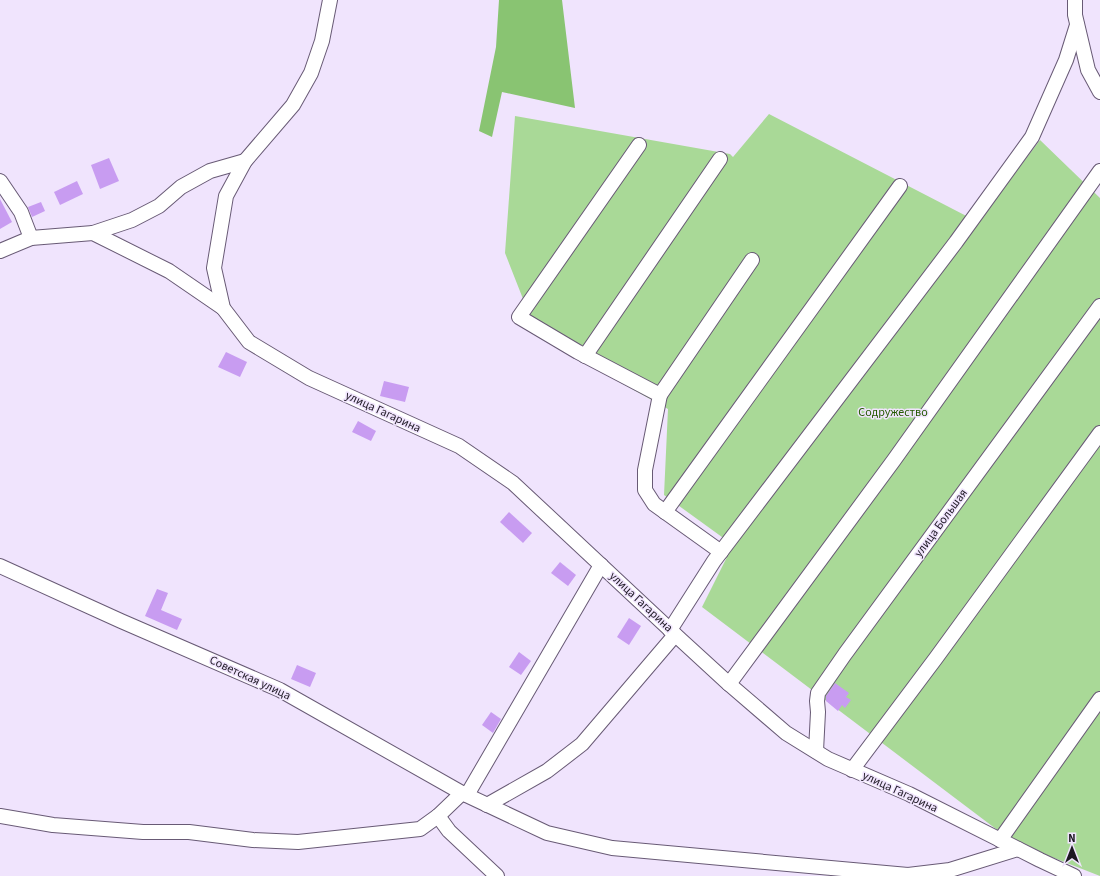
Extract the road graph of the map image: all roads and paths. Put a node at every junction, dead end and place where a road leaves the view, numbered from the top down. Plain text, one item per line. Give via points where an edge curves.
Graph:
1 (330, 0) edge
2 (1075, 0) edge
3 (1077, 25) junction
4 (1100, 92) edge
5 (639, 145) dead end
6 (720, 159) dead end
7 (245, 160) junction
8 (1100, 171) edge
9 (0, 181) edge
10 (900, 186) dead end
11 (94, 233) junction
12 (31, 238) junction
13 (2, 252) edge
14 (752, 260) dead end
15 (1100, 306) edge
16 (223, 308) junction
17 (586, 356) junction
18 (660, 395) junction
19 (1100, 433) edge
20 (665, 512) junction
21 (721, 552) junction
22 (600, 565) junction
23 (0, 566) edge
24 (673, 633) junction
25 (729, 684) junction
26 (1100, 699) edge
27 (816, 751) junction
28 (852, 770) junction
29 (464, 794) junction
30 (487, 805) junction
31 (0, 816) edge
32 (438, 816) junction
33 (1000, 840) junction
34 (1018, 849) junction
35 (497, 876) edge
36 (1074, 876) edge

1 - 7 street, улица Гагарина via 322,41 311,73 293,105
2 - 3 street
3 - 4 street via 1088,70
3 - 21 street via 1066,60 1032,137 956,242
5 - 17 street via 519,317
6 - 17 street
7 - 11 street via 210,170 181,187 159,206 132,220
7 - 16 street, улица Гагарина via 226,196 214,268
8 - 25 street via 894,460
9 - 12 street via 21,212
10 - 20 street
11 - 12 street
11 - 16 street, улица Гагарина via 169,271
12 - 13 street
14 - 18 street
15 - 27 street, улица Большая via 818,693
16 - 22 street, улица Гагарина via 249,342 309,378 459,446 513,483
17 - 18 street
18 - 20 street via 645,470 645,490 654,504
19 - 28 street
20 - 21 street
21 - 24 street
22 - 24 street, улица Гагарина
22 - 29 street
23 - 29 street, Советская улица via 280,690
24 - 25 street, улица Гагарина
24 - 30 street via 582,744 547,771
25 - 27 street, улица Гагарина via 786,732
26 - 33 street
27 - 28 street, улица Гагарина
28 - 33 street, улица Гагарина via 909,794
29 - 30 street, Советская улица
29 - 32 street
30 - 34 street, Советская улица via 547,833 612,848 908,876 950,870
31 - 32 street via 68,826 143,832 189,832 253,840 298,842 420,829
32 - 35 street via 449,832
33 - 34 street, улица Гагарина
34 - 36 street, улица Гагарина

